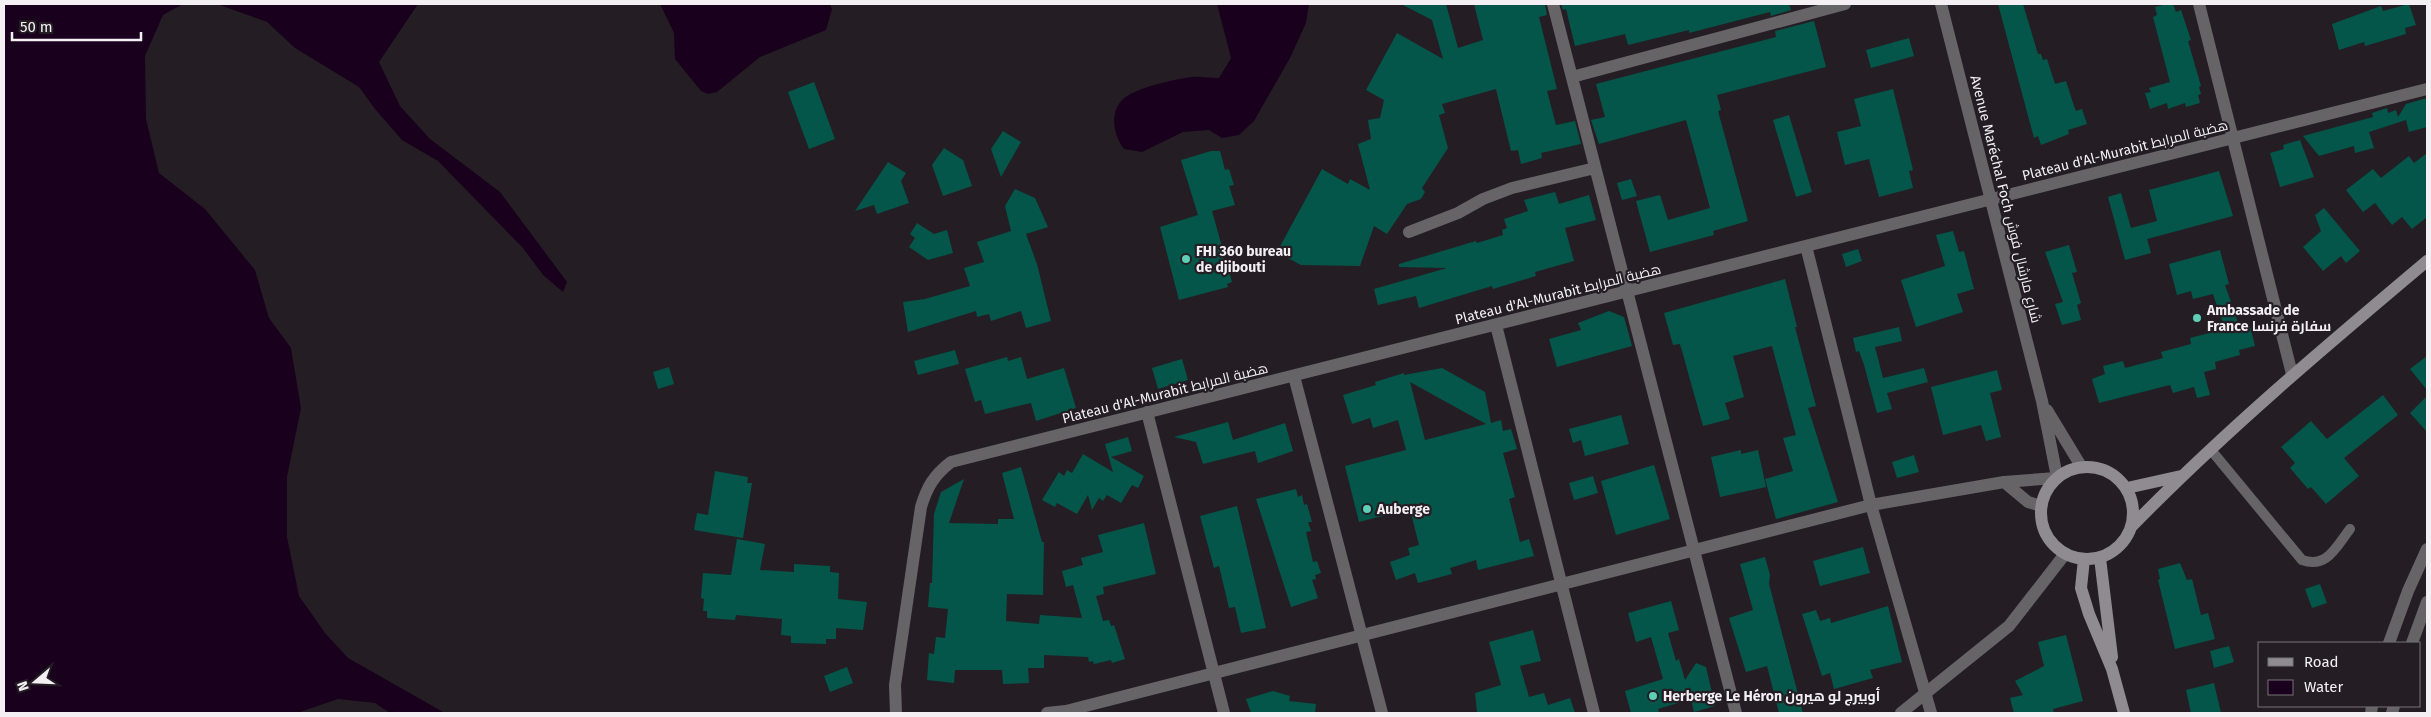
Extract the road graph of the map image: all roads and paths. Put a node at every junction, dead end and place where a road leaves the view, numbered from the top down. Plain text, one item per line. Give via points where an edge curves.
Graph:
1 (1553, 4) edge
2 (1846, 4) edge
3 (1941, 4) edge
4 (2200, 4) edge
5 (1572, 77) junction
6 (2427, 89) edge
7 (2233, 138) junction
8 (1595, 168) junction
9 (1990, 200) junction
10 (1409, 232) dead end
11 (1806, 246) junction
12 (2427, 261) edge
13 (1629, 291) junction
14 (1496, 325) junction
15 (2292, 374) junction
16 (1294, 376) junction
17 (2042, 401) junction
18 (1147, 412) junction
19 (2211, 450) junction
20 (2080, 466) junction
21 (2181, 476) junction
22 (2056, 478) junction
23 (2004, 482) junction
24 (2126, 488) junction
25 (1871, 505) junction
26 (2041, 506) junction
27 (2132, 526) junction
28 (2350, 529) dead end
29 (1694, 550) junction
30 (2065, 554) junction
31 (2426, 555) edge
32 (2100, 558) junction
33 (2084, 559) junction
34 (1560, 585) junction
35 (2408, 591) junction
36 (2427, 601) edge
37 (1362, 636) junction
38 (2389, 642) edge
39 (2412, 642) edge
40 (2112, 669) junction
41 (1214, 674) junction
42 (1926, 693) junction
43 (1066, 712) edge
44 (896, 713) edge
45 (1047, 713) edge
46 (1224, 713) edge
47 (1382, 713) edge
48 (1594, 713) edge
49 (1736, 713) edge
50 (1901, 713) edge
51 (1931, 713) edge
52 (2124, 713) edge

1 - 5 street
2 - 5 street
3 - 9 street, Avenue Maréchal Foch شارع مارشال فوش
4 - 7 street
5 - 8 street
6 - 7 street, Plateau d'Al-Murabit هضبة المرابط
7 - 9 street, Plateau d'Al-Murabit هضبة المرابط
7 - 15 street
8 - 10 street via 1483,198 1458,213
8 - 13 street
9 - 11 street, Plateau d'Al-Murabit هضبة المرابط
9 - 17 street, Avenue Maréchal Foch شارع مارشال فوش
11 - 13 street, Plateau d'Al-Murabit هضبة المرابط
11 - 25 street
12 - 15 main road
13 - 14 street, Plateau d'Al-Murabit هضبة المرابط
13 - 29 street
14 - 16 street, Plateau d'Al-Murabit هضبة المرابط
14 - 34 street
15 - 19 main road
16 - 18 street, Plateau d'Al-Murabit هضبة المرابط
16 - 37 street
17 - 20 street
17 - 22 street
18 - 41 street
18 - 44 street, Plateau d'Al-Murabit هضبة المرابط via 951,462 936,473 926,488 921,507 895,685
19 - 21 main road
19 - 28 lane via 2302,560 2311,563 2327,558
20 - 22 main road
20 - 24 main road via 2107,470
21 - 24 main road
21 - 27 main road
22 - 23 street
22 - 26 main road via 2046,491
23 - 25 street
23 - 26 street via 2028,502
24 - 27 main road via 2134,512
25 - 29 street
25 - 42 street
26 - 30 main road via 2041,520 2046,533
27 - 32 main road via 2120,546
29 - 34 street
29 - 49 street
30 - 33 main road
30 - 42 street via 2009,626
31 - 35 street
32 - 33 main road
32 - 40 main road
33 - 40 main road via 2081,588
34 - 37 street
34 - 48 street
35 - 36 street
35 - 38 street
36 - 39 street
37 - 41 street
37 - 47 street
40 - 52 main road
41 - 43 street
41 - 46 street
42 - 50 street
42 - 51 street
43 - 45 street

